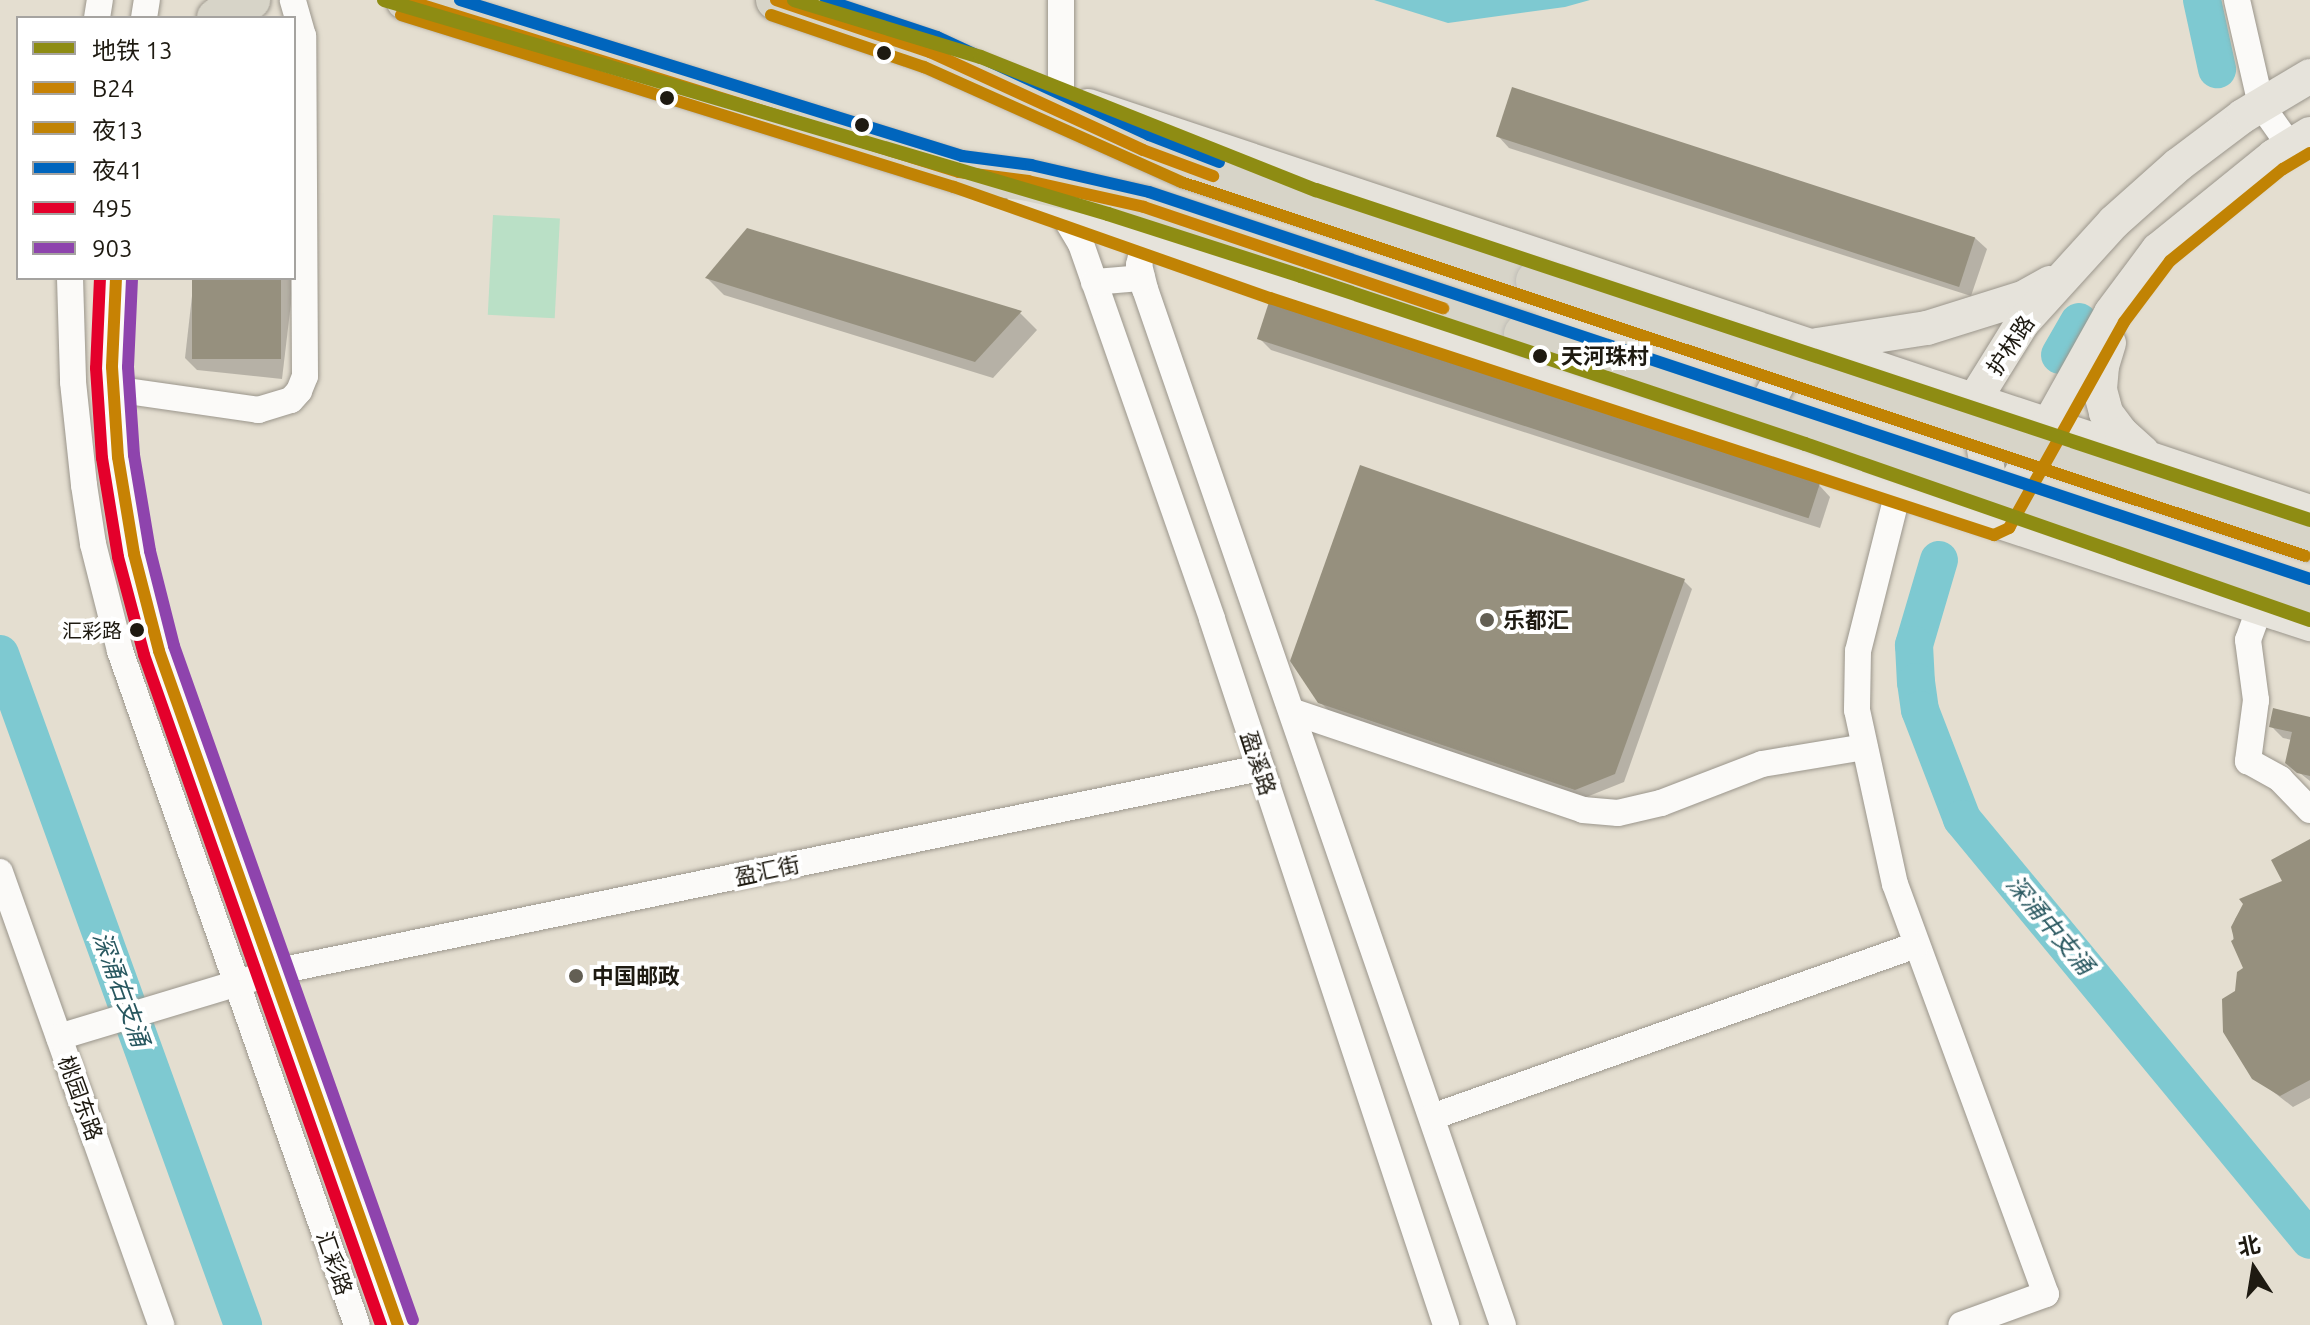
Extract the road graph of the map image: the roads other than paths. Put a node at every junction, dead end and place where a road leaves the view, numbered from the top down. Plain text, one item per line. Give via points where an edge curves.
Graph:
1 (250, 0) edge
2 (293, 0) edge
3 (406, 0) edge
4 (776, 0) edge
5 (1061, 0) edge
6 (2237, 0) edge
7 (221, 16) edge
8 (966, 67) junction
9 (2310, 76) edge
10 (1061, 98) junction
11 (2261, 105) junction
12 (2300, 140) edge
13 (959, 172) junction
14 (1059, 207) junction
15 (1145, 239) junction
16 (2067, 272) junction
17 (1142, 278) junction
18 (70, 280) edge
19 (116, 280) edge
20 (1094, 282) junction
21 (2122, 297) junction
22 (1752, 328) junction
23 (1806, 346) junction
24 (113, 389) junction
25 (1975, 399) junction
26 (2051, 424) junction
27 (1710, 425) junction
28 (2150, 458) junction
29 (1899, 488) junction
30 (2310, 512) edge
31 (1996, 519) junction
32 (2310, 541) edge
33 (2310, 596) edge
34 (2260, 607) junction
35 (2310, 624) edge
36 (1294, 712) junction
37 (1865, 747) junction
38 (1260, 768) junction
39 (2310, 810) edge
40 (0, 872) edge
41 (244, 891) junction
42 (208, 904) junction
43 (1916, 945) junction
44 (274, 972) junction
45 (237, 984) junction
46 (59, 1037) junction
47 (1432, 1117) junction
48 (161, 1325) edge
49 (357, 1325) edge
50 (398, 1325) edge
51 (1446, 1325) edge
52 (1503, 1325) edge
53 (1961, 1325) edge

1 - 7 highway
2 - 24 street via 303,36 305,376 299,391 291,400 258,410
3 - 13 highway
4 - 8 highway
5 - 10 street
6 - 11 street
8 - 10 main road
8 - 32 highway, bridge via 1186,167
9 - 11 main road, 护林路
10 - 22 main road
11 - 12 street
11 - 16 main road, 护林路 via 2178,165
12 - 21 main road via 2158,250
13 - 14 main road
13 - 33 highway, bridge via 1144,207
14 - 15 main road
14 - 20 street, 盈溪路 via 1081,244
15 - 17 street
15 - 27 main road
16 - 23 main road via 2023,298 1927,328
16 - 25 main road, 护林路 via 2023,322
17 - 20 street
17 - 36 street
18 - 42 street, 汇彩路 via 73,382 93,544 124,665
19 - 24 street, 汇彩路
20 - 38 street, 盈溪路
21 - 26 main road
21 - 28 main road via 2100,390 2114,424
22 - 23 main road
22 - 27 main road via 1771,354 1777,385 1756,414
23 - 25 main road
24 - 41 street, 汇彩路 via 124,495 144,596
25 - 26 main road
25 - 31 main road, 护林路
26 - 28 main road
26 - 31 main road
27 - 29 main road
28 - 30 main road
29 - 31 main road
29 - 37 street via 1858,651 1857,710
31 - 34 main road
34 - 35 main road
34 - 39 street via 2248,640 2256,700 2248,761 2280,779
36 - 37 street via 1583,810 1618,813 1661,803 1762,764
36 - 47 street
37 - 43 street via 1895,884
38 - 44 street, 盈汇街
38 - 51 street, 盈溪路
40 - 46 street, 桃园东路
41 - 42 street
41 - 44 street, 汇彩路
42 - 45 street, 汇彩路
43 - 47 street
43 - 53 street via 2046,1294
44 - 45 street, 盈汇街
44 - 50 street, 汇彩路
45 - 46 street, 盈汇街
45 - 49 street, 汇彩路
46 - 48 street, 桃园东路
47 - 52 street

